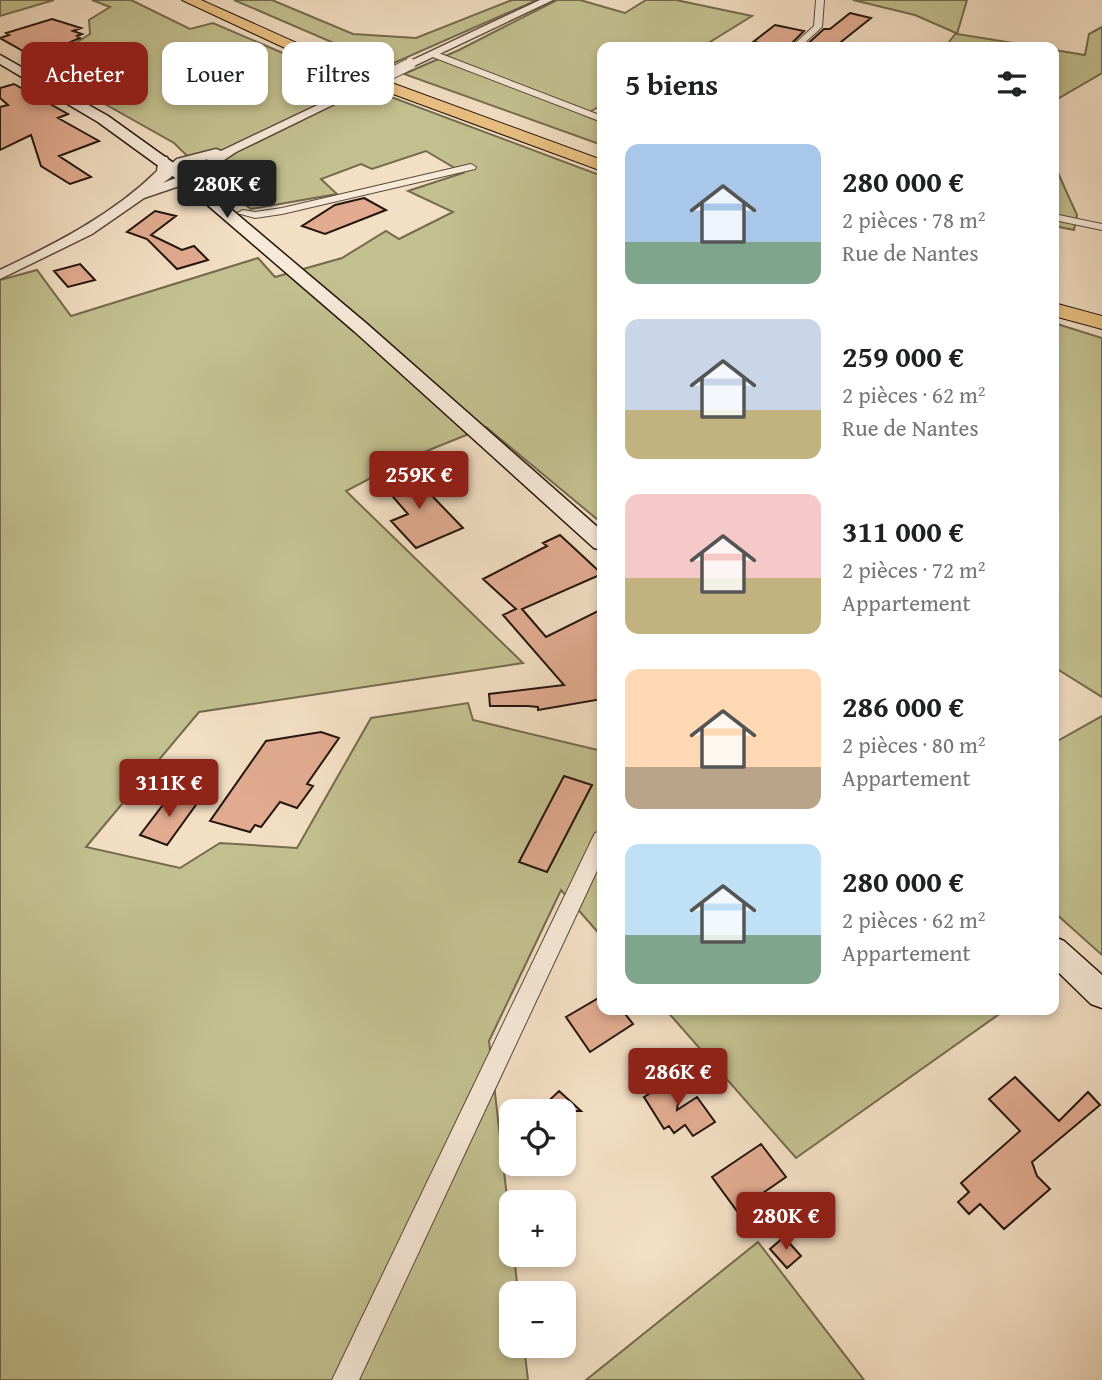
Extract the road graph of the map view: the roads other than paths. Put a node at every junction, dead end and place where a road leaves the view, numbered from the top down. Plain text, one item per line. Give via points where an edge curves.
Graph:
1 (189, 0) edge
2 (210, 0) edge
3 (548, 0) edge
4 (820, 0) edge
5 (801, 42) edge
6 (433, 54) junction
7 (0, 59) edge
8 (21, 70) edge
9 (78, 105) edge
10 (89, 105) edge
11 (597, 117) edge
12 (597, 153) edge
13 (214, 156) junction
14 (597, 164) edge
15 (471, 167) dead end
16 (187, 173) junction
17 (158, 186) junction
18 (1059, 218) edge
19 (254, 220) junction
20 (1102, 227) edge
21 (0, 275) edge
22 (1059, 298) edge
23 (1059, 310) edge
24 (1102, 311) edge
25 (1102, 323) edge
26 (597, 539) edge
27 (597, 850) edge
28 (1059, 955) edge
29 (1102, 994) edge
30 (345, 1380) edge

1 - 14 highway via 365,79
2 - 12 highway via 395,79
3 - 6 street
4 - 5 street via 818,27
6 - 11 street
6 - 13 street, bridge
7 - 8 main road
9 - 16 main road
10 - 16 main road
13 - 16 street
13 - 16 street via 207,173
15 - 19 street
16 - 17 street
16 - 17 street
16 - 19 main road
16 - 19 main road
17 - 21 street via 89,231
18 - 20 street
19 - 26 main road via 361,328
22 - 24 highway
23 - 25 highway
27 - 30 street
28 - 29 main road

